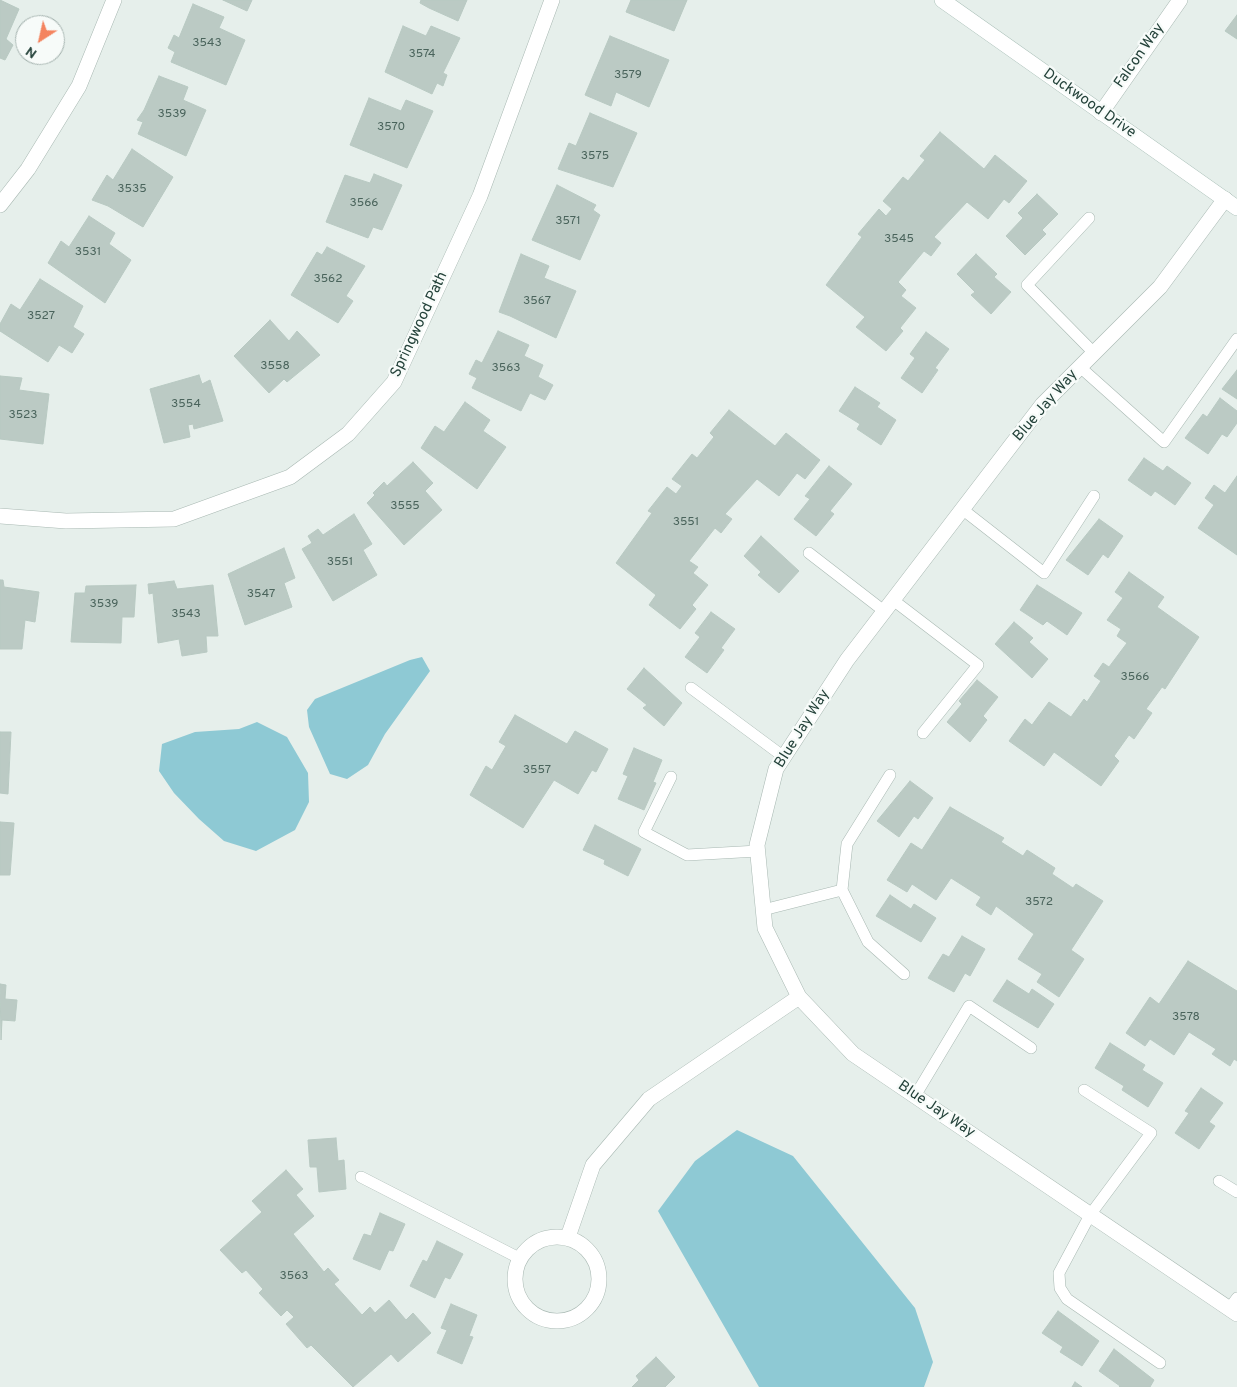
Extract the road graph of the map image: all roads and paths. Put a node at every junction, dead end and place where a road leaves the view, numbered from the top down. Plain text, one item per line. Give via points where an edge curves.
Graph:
1 (114, 0) edge
2 (552, 0) edge
3 (942, 0) edge
4 (1180, 0) edge
5 (1101, 113) junction
6 (1231, 204) edge
7 (0, 205) edge
8 (1089, 218) dead end
9 (1237, 339) edge
10 (1094, 353) junction
11 (1080, 367) junction
12 (1094, 496) dead end
13 (962, 509) junction
14 (0, 516) edge
15 (809, 554) dead end
16 (888, 606) junction
17 (691, 688) dead end
18 (923, 733) dead end
19 (784, 757) junction
20 (890, 775) dead end
21 (671, 777) dead end
22 (758, 851) junction
23 (842, 890) junction
24 (763, 910) junction
25 (904, 974) dead end
26 (799, 997) junction
27 (1031, 1048) dead end
28 (1084, 1090) dead end
29 (915, 1096) junction
30 (361, 1177) dead end
31 (1219, 1181) dead end
32 (1237, 1192) edge
33 (1090, 1215) junction
34 (568, 1238) junction
35 (519, 1258) junction
36 (1234, 1307) edge
37 (1160, 1363) dead end

1 - 7 street via 79,86 28,169
2 - 14 street, Springwood Path via 480,196 394,382 348,434 290,477 174,518 66,520
3 - 5 street, Duckwood Drive
4 - 5 street, Falcon Way
5 - 6 street, Duckwood Drive
6 - 10 street, Blue Jay Way via 1160,287
8 - 10 lane via 1026,285
9 - 11 lane via 1164,442
10 - 11 street, Blue Jay Way
11 - 13 street, Blue Jay Way via 1042,405
12 - 13 lane via 1044,573
13 - 16 street, Blue Jay Way
15 - 16 lane
16 - 18 lane via 978,665
16 - 19 street, Blue Jay Way via 847,660
17 - 19 lane
19 - 22 street, Blue Jay Way via 776,769
20 - 23 lane via 847,844
21 - 22 lane via 644,832 687,856
22 - 24 street, Blue Jay Way
23 - 24 lane
23 - 25 lane via 868,942
24 - 26 street, Blue Jay Way via 765,928
26 - 29 street, Blue Jay Way via 853,1054
26 - 34 street via 649,1099 592,1165
27 - 29 lane via 969,1006
28 - 33 lane via 1152,1133
29 - 33 street, Blue Jay Way
30 - 35 lane
31 - 32 lane
33 - 36 street, Blue Jay Way
33 - 37 lane via 1059,1273 1060,1288 1067,1299
34 - 35 street via 554,1236 540,1240
34 - 35 street via 581,1243 598,1265 598,1293 580,1315 553,1322 528,1310 519,1299 515,1286

